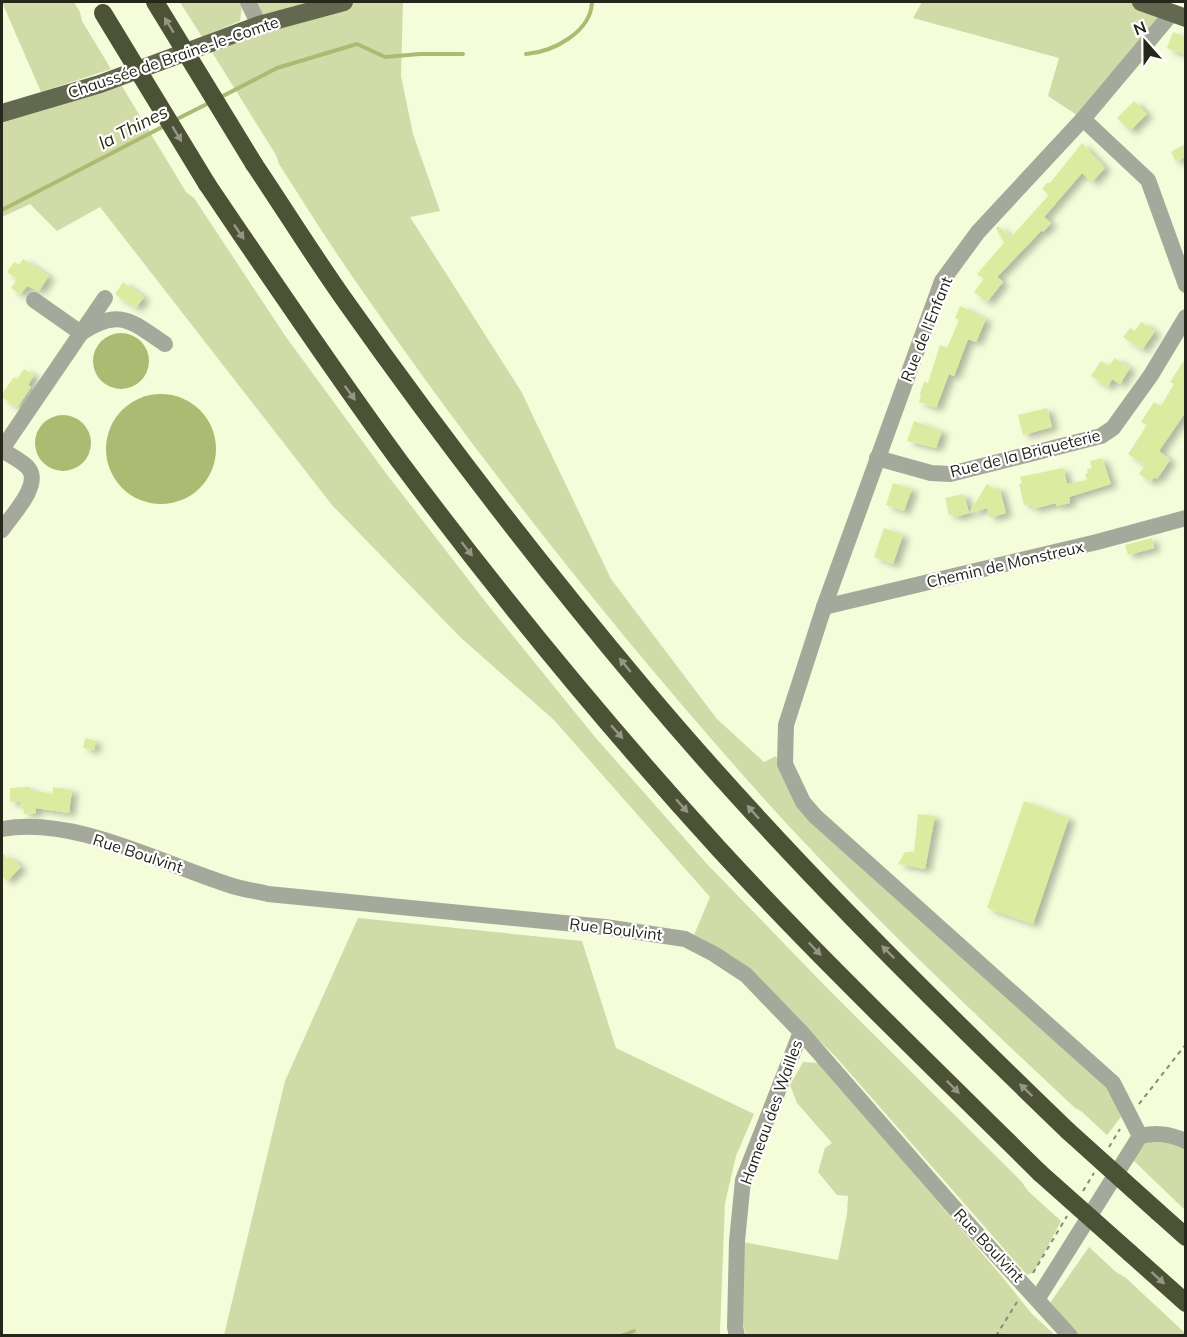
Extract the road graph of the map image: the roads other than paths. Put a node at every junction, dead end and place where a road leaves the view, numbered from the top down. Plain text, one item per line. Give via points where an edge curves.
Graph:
1 (155, 2) edge
2 (248, 2) edge
3 (344, 2) edge
4 (1141, 2) edge
5 (100, 7) edge
6 (1179, 15) edge
7 (259, 25) junction
8 (2, 113) edge
9 (1083, 119) junction
10 (1185, 285) edge
11 (105, 298) dead end
12 (34, 300) dead end
13 (1185, 317) edge
14 (81, 333) junction
15 (165, 344) dead end
16 (2, 449) edge
17 (877, 458) junction
18 (1185, 518) edge
19 (2, 530) edge
20 (824, 607) junction
21 (2, 829) edge
22 (801, 1032) junction
23 (1140, 1136) junction
24 (1185, 1141) edge
25 (1185, 1237) edge
26 (1032, 1292) junction
27 (1185, 1303) edge
28 (737, 1335) edge
29 (1070, 1335) edge

25 -> 1 highway, bridge via 1068,1131 873,938 647,692 440,432 345,300 254,164
2 - 7 street
3 - 7 main road, Chaussée de Braine-le-Comte
4 - 6 main road
5 -> 27 highway, bridge via 207,184 302,326 400,462 611,725 720,849 841,976 1040,1173
6 - 9 street, Rue de l'Enfant
7 - 8 main road, Chaussée de Braine-le-Comte via 100,84
9 - 10 street via 1148,180
9 - 17 street, Rue de l'Enfant via 978,232 942,281
11 - 14 street
12 - 14 street
13 - 17 street, Rue de la Briqueterie via 1151,375 1113,428 1101,436 950,474 931,473
14 - 15 street via 96,323 129,320
14 - 16 street
16 - 19 street via 28,468 32,477 30,489
17 - 20 street, Rue de l'Enfant
18 - 20 street, Chemin de Monstreux
20 - 23 street, Rue de l'Enfant via 786,725 785,764 803,802 1113,1083
21 - 22 street, Rue Boulvint via 47,828 73,833 268,894 605,927 685,939 746,975
22 - 26 street, Rue Boulvint
22 - 28 street, Hameau des Wailles via 743,1180 737,1241
23 - 24 street via 1155,1132
23 - 26 street
26 - 29 street, Rue Boulvint

